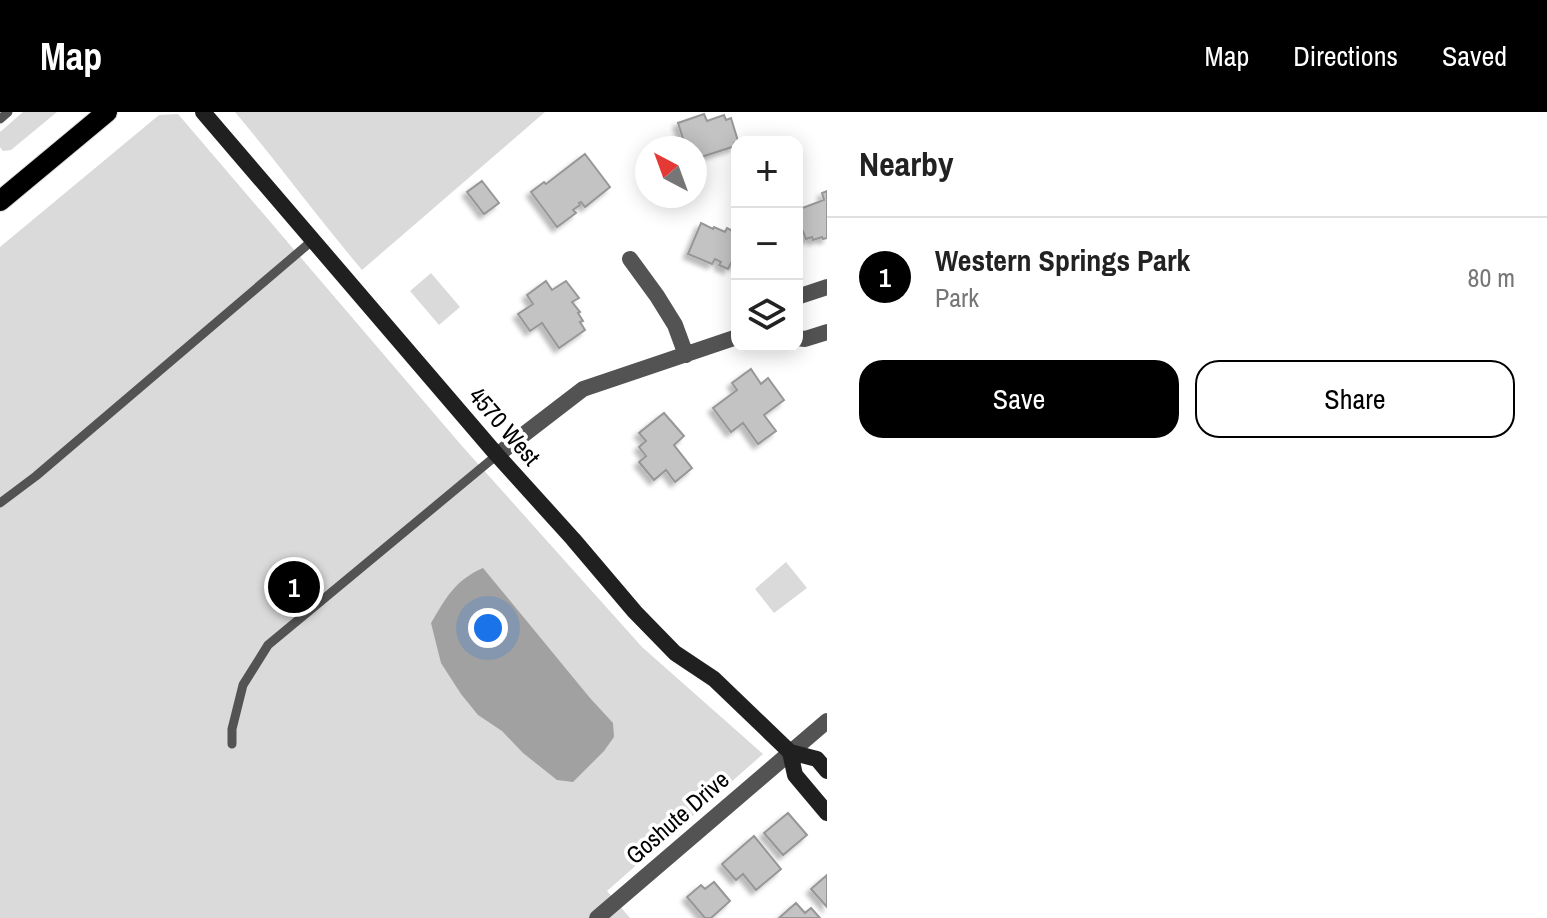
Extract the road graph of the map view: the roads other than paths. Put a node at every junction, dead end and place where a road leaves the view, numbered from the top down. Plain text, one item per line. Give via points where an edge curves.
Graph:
1 (8, 112) edge
2 (107, 112) edge
3 (203, 112) edge
4 (0, 119) edge
5 (3, 193) edge
6 (313, 240) junction
7 (630, 259) dead end
8 (827, 287) edge
9 (803, 295) edge
10 (827, 332) edge
11 (731, 339) edge
12 (803, 339) edge
13 (686, 355) junction
14 (497, 455) junction
15 (0, 503) edge
16 (827, 721) edge
17 (232, 744) dead end
18 (790, 752) junction
19 (827, 771) edge
20 (827, 813) edge
21 (597, 918) edge

1 - 4 lane
2 - 5 main road
3 - 6 main road, 4570 West
6 - 14 main road, 4570 West
6 - 15 lane
7 - 13 street via 675,325
8 - 9 street
10 - 12 street
11 - 13 street
13 - 14 street via 583,389
14 - 17 lane via 268,645 243,685
14 - 18 main road, 4570 West via 675,653 714,679
16 - 18 street, Goshute Drive
18 - 19 main road, 4570 West via 817,759
18 - 20 main road, 4570 West via 795,775
18 - 21 street, Goshute Drive

